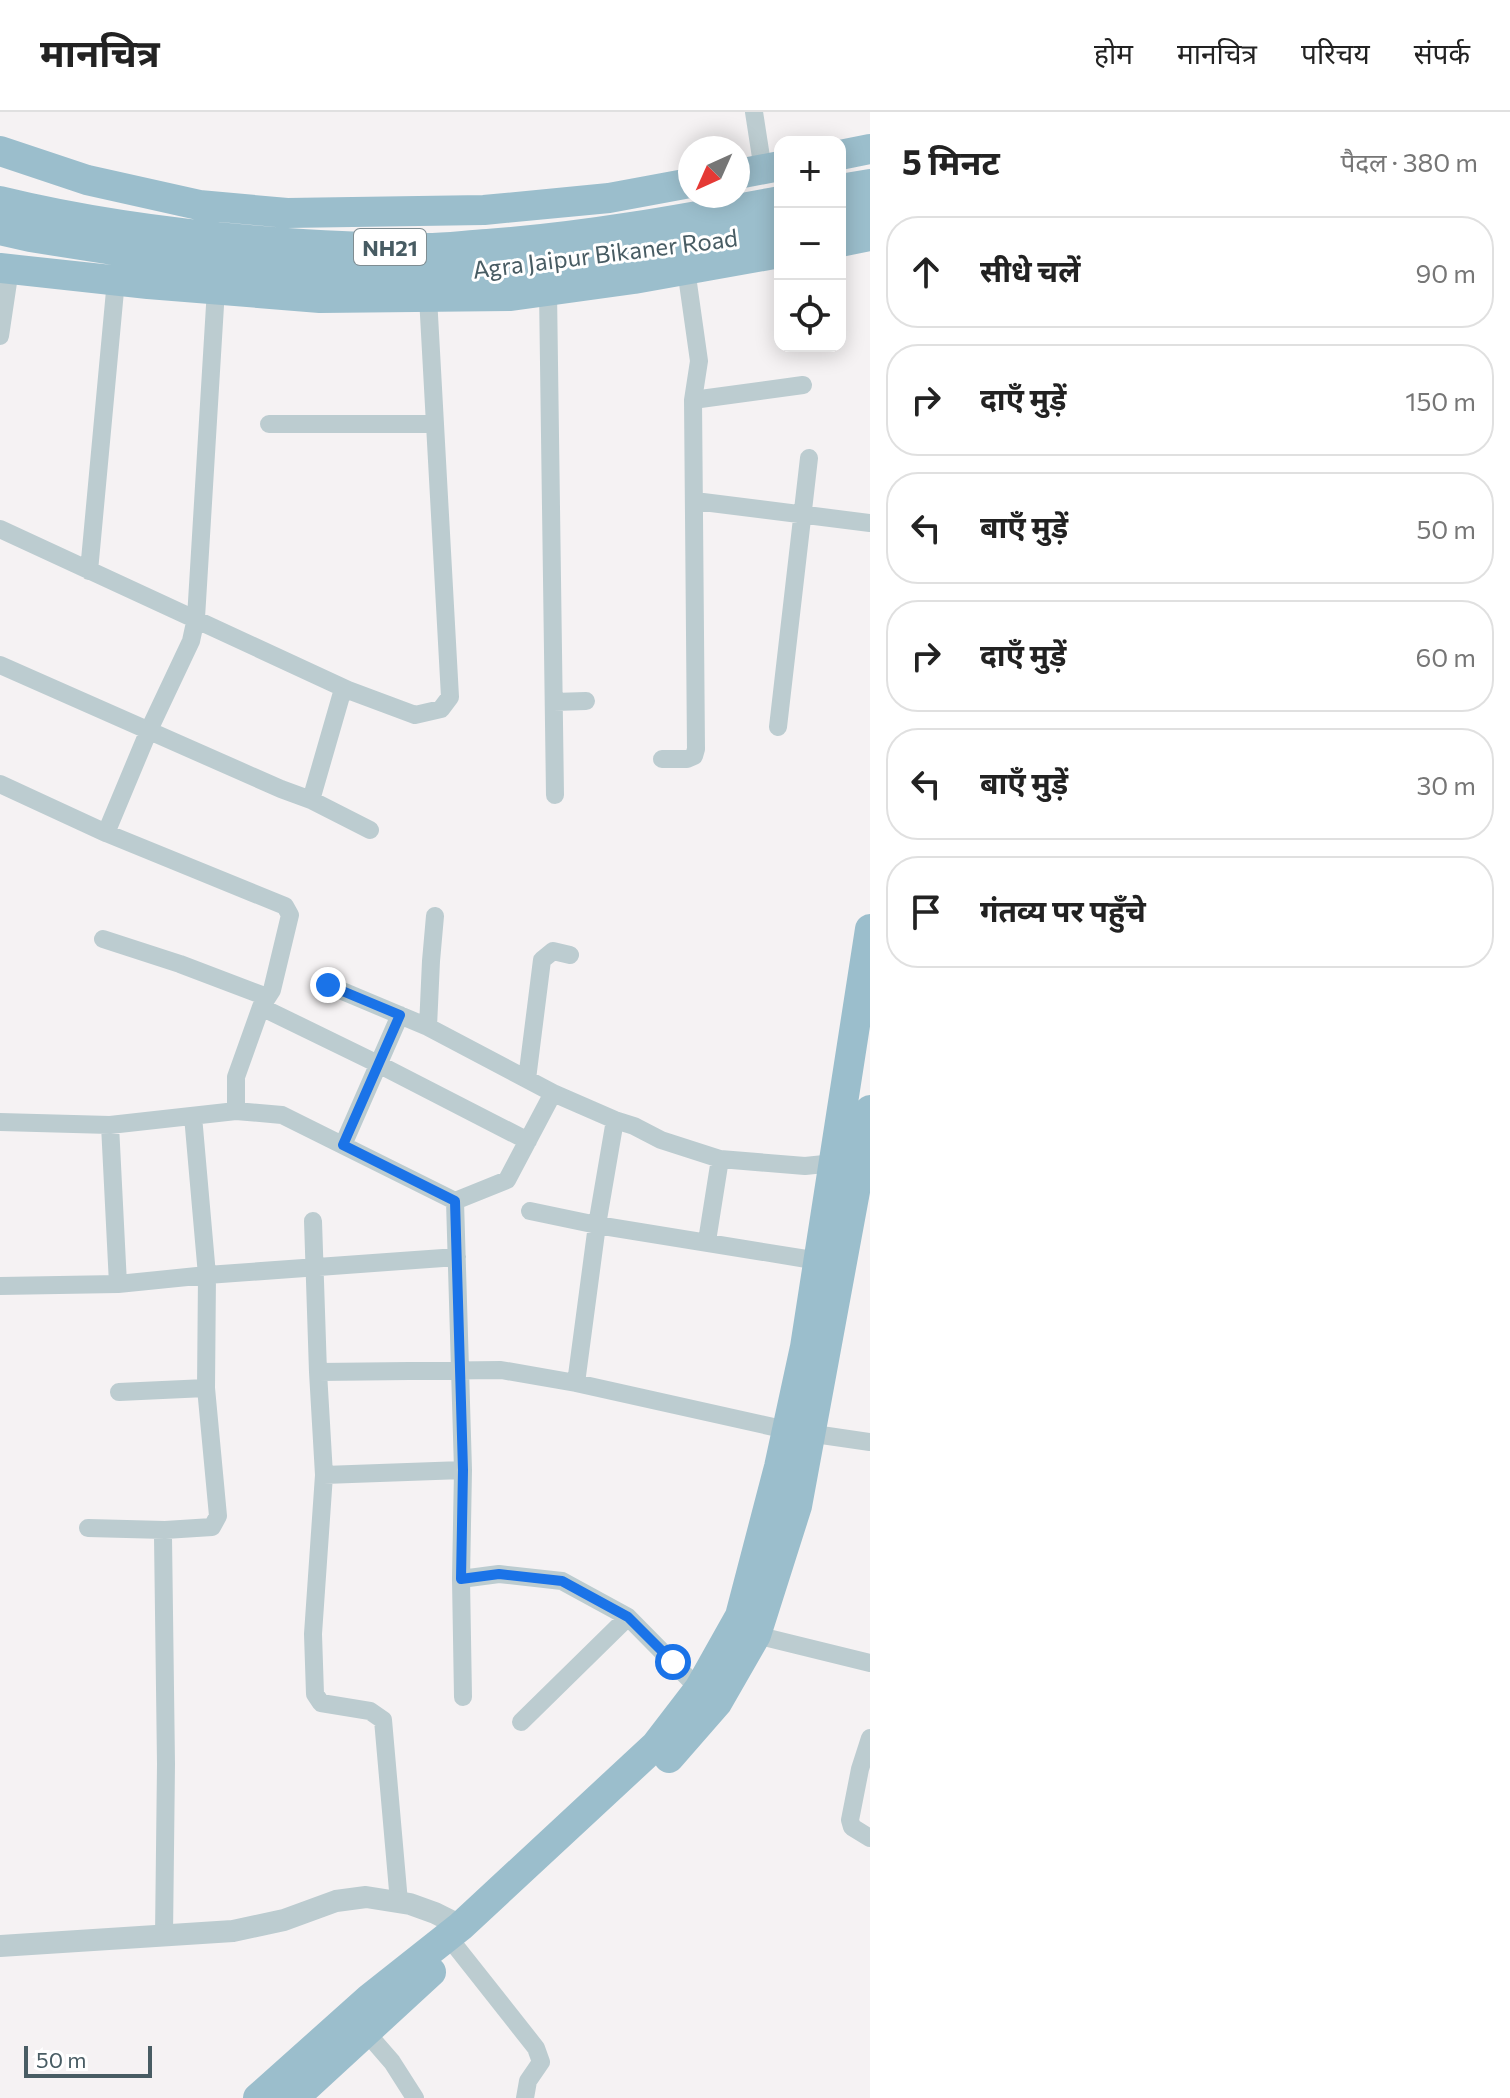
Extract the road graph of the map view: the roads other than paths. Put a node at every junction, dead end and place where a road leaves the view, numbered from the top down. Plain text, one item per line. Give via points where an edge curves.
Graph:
1 (754, 112) edge
2 (870, 149) edge
3 (0, 151) edge
4 (846, 154) edge
5 (760, 170) edge
6 (870, 184) edge
7 (678, 185) edge
8 (846, 188) edge
9 (0, 201) edge
10 (774, 202) edge
11 (870, 212) edge
12 (846, 216) edge
13 (0, 230) edge
14 (774, 230) edge
15 (870, 236) edge
16 (846, 241) edge
17 (774, 254) edge
18 (5, 269) edge
19 (686, 269) junction
20 (116, 280) junction
21 (216, 289) junction
22 (548, 291) junction
23 (428, 297) junction
24 (0, 336) edge
25 (803, 385) dead end
26 (693, 400) junction
27 (269, 424) dead end
28 (434, 424) junction
29 (809, 458) dead end
30 (695, 501) junction
31 (803, 514) junction
32 (870, 523) edge
33 (0, 529) edge
34 (89, 571) junction
35 (196, 618) junction
36 (0, 665) edge
37 (348, 690) junction
38 (586, 701) dead end
39 (554, 702) junction
40 (778, 727) dead end
41 (149, 730) junction
42 (662, 759) dead end
43 (0, 784) edge
44 (555, 795) dead end
45 (311, 800) junction
46 (370, 830) dead end
47 (106, 833) junction
48 (435, 916) dead end
49 (870, 929) edge
50 (103, 939) dead end
51 (570, 955) dead end
52 (328, 985) dead end
53 (264, 1002) junction
54 (400, 1015) junction
55 (428, 1027) junction
56 (378, 1064) junction
57 (527, 1079) junction
58 (553, 1093) junction
59 (236, 1111) junction
60 (193, 1116) junction
61 (615, 1120) junction
62 (0, 1122) edge
63 (858, 1124) edge
64 (110, 1125) junction
65 (528, 1141) junction
66 (343, 1145) junction
67 (720, 1159) junction
68 (834, 1163) junction
69 (455, 1201) junction
70 (530, 1211) dead end
71 (313, 1221) dead end
72 (597, 1225) junction
73 (707, 1241) junction
74 (457, 1257) junction
75 (819, 1261) junction
76 (314, 1268) junction
77 (207, 1275) junction
78 (118, 1284) junction
79 (0, 1286) edge
80 (461, 1369) junction
81 (318, 1372) junction
82 (576, 1383) junction
83 (206, 1388) junction
84 (119, 1392) dead end
85 (799, 1431) junction
86 (870, 1442) edge
87 (463, 1470) junction
88 (324, 1475) junction
89 (88, 1528) dead end
90 (165, 1530) junction
91 (461, 1579) junction
92 (628, 1617) junction
93 (756, 1635) junction
94 (870, 1663) edge
95 (699, 1689) junction
96 (463, 1697) dead end
97 (521, 1722) dead end
98 (870, 1738) edge
99 (870, 1838) edge
100 (399, 1902) junction
101 (164, 1936) junction
102 (459, 1937) junction
103 (0, 1946) edge
104 (366, 2032) junction
105 (258, 2098) edge
106 (294, 2098) edge
107 (415, 2098) edge
108 (525, 2098) edge

1 - 5 street
2 - 4 highway
3 - 7 highway via 87,180 199,205 287,213 484,210
6 - 8 highway
9 - 10 highway, Agra Jaipur Bikaner Road / NH21 via 229,239 428,248 541,240
11 - 12 highway
13 - 14 highway, Agra Jaipur Bikaner Road / NH21 via 209,265 442,272 543,266
15 - 16 highway
17 - 19 highway
18 - 20 highway
18 - 24 street
19 - 22 highway
19 - 26 street via 699,361
20 - 21 highway
20 - 34 street
21 - 23 highway via 320,298
21 - 35 street
22 - 23 highway
22 - 39 street
23 - 28 street
25 - 26 street
26 - 30 street
27 - 28 street
28 - 37 street via 450,697 441,709 415,715
29 - 31 street
30 - 31 street
30 - 42 street via 696,749 687,759
31 - 32 street
31 - 40 street
33 - 34 street
34 - 35 street
35 - 37 street
35 - 41 street via 191,641
36 - 41 street
37 - 45 street via 341,696
38 - 39 street
39 - 44 street
41 - 45 street
41 - 47 street
43 - 47 street
45 - 46 street
47 - 53 street via 285,906 290,915 272,990
48 - 55 street
49 - 63 highway
50 - 53 street via 180,964
51 - 57 street via 553,951 542,960
52 - 54 street
53 - 56 street
53 - 59 street via 236,1077
54 - 55 street
54 - 56 street
55 - 57 street
56 - 65 street
56 - 66 street
57 - 58 street
58 - 61 street
58 - 65 street
59 - 60 street
59 - 66 street via 282,1115
60 - 64 street
60 - 77 street
61 - 67 street
61 - 72 street
62 - 64 street
63 - 68 highway
63 - 85 highway
64 - 78 street
65 - 69 street via 507,1180
66 - 69 street
67 - 68 street via 805,1166
67 - 73 street
68 - 75 highway
69 - 74 street
70 - 72 street
71 - 76 street
72 - 73 street
72 - 82 street
73 - 75 street
74 - 76 street
74 - 80 street
75 - 85 highway
76 - 77 street
76 - 81 street
77 - 78 street
77 - 83 street
78 - 79 street
80 - 81 street
80 - 82 street
80 - 87 street
81 - 88 street
82 - 85 street
83 - 84 street
83 - 90 street via 218,1516 212,1527
85 - 86 street
85 - 93 highway via 797,1506
85 - 95 highway via 740,1616
87 - 88 street
87 - 91 street
88 - 100 street via 313,1634 315,1694 321,1703 370,1711 383,1720
89 - 90 street
90 - 101 street
91 - 92 street via 499,1574 562,1581
91 - 96 street
92 - 95 street
92 - 97 street
93 - 94 street
93 - 102 highway via 717,1703 656,1774
95 - 102 highway via 656,1745
98 - 99 street via 850,1820
100 - 101 street via 366,1897 336,1901 233,1931
100 - 102 street via 435,1913
101 - 103 street
102 - 104 highway
102 - 105 highway via 370,1998
102 - 108 street via 536,2048 541,2062 528,2081
104 - 106 highway
104 - 107 street

